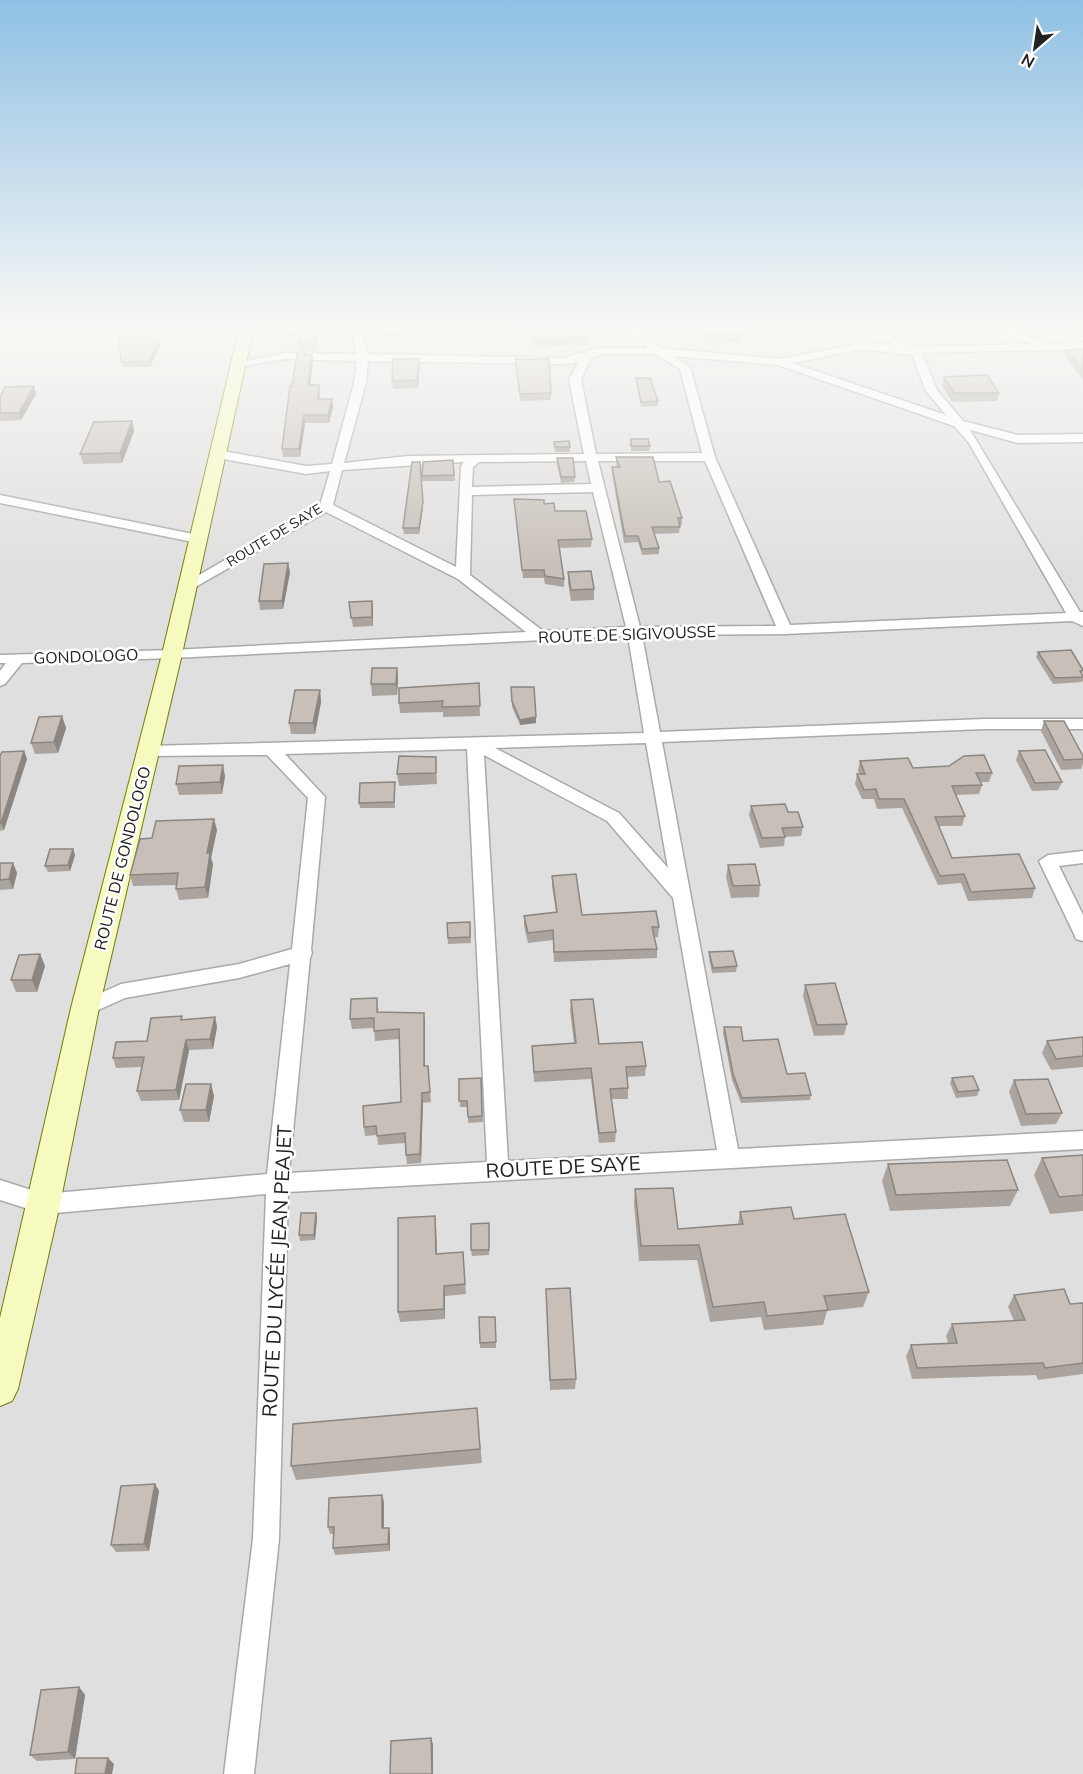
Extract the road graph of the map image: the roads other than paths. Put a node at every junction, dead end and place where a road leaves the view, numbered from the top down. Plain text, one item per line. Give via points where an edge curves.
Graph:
1 (228, 409) edge
2 (353, 409) edge
3 (581, 409) edge
4 (696, 409) edge
5 (917, 409) edge
6 (946, 409) edge
7 (958, 423) junction
8 (1083, 438) edge
9 (218, 454) junction
10 (591, 457) junction
11 (709, 457) junction
12 (476, 458) junction
13 (336, 467) junction
14 (598, 488) junction
15 (466, 491) junction
16 (0, 499) edge
17 (326, 507) junction
18 (198, 539) junction
19 (464, 576) junction
20 (187, 586) junction
21 (1080, 618) edge
22 (785, 630) junction
23 (633, 632) junction
24 (540, 636) junction
25 (172, 654) junction
26 (18, 658) junction
27 (0, 659) edge
28 (0, 681) edge
29 (1083, 724) edge
30 (652, 736) junction
31 (475, 744) junction
32 (148, 750) junction
33 (272, 750) junction
34 (1083, 857) edge
35 (682, 896) junction
36 (1083, 934) edge
37 (303, 953) junction
38 (85, 1008) junction
39 (1083, 1140) edge
40 (729, 1158) junction
41 (498, 1171) junction
42 (278, 1183) junction
43 (0, 1190) edge
44 (44, 1204) junction
45 (0, 1389) edge
46 (239, 1774) edge

1 - 9 street, ROUTE DE GONDOLOGO
2 - 13 street, ROUTE DE SAYE
3 - 10 street
4 - 11 street
5 - 7 street
6 - 7 street
7 - 8 street via 1018,439
7 - 21 street via 974,442
9 - 13 street via 306,470
9 - 18 street, ROUTE DE GONDOLOGO
10 - 11 street
10 - 12 street
10 - 14 street
11 - 22 street
12 - 13 street
12 - 15 street via 467,466
13 - 17 street, ROUTE DE SAYE
14 - 15 street
14 - 23 street
15 - 19 street
16 - 18 street
17 - 19 street
17 - 20 street, ROUTE DE SAYE
18 - 20 street, ROUTE DE GONDOLOGO
19 - 24 street
20 - 25 street, ROUTE DE GONDOLOGO
21 - 22 street, ROUTE DE SIGIVOUSSE
22 - 23 street, ROUTE DE SIGIVOUSSE
23 - 24 street, ROUTE DE SIGIVOUSSE
23 - 30 street
24 - 25 street, ROUTE DE SIGIVOUSSE
25 - 26 street, GONDOLOGO
25 - 32 street, ROUTE DE GONDOLOGO
26 - 27 street, GONDOLOGO
26 - 28 street
29 - 30 street via 1016,721 823,732
30 - 31 street
30 - 35 street
31 - 33 street
31 - 35 street via 613,817
31 - 41 street
32 - 33 street
32 - 38 street, ROUTE DE GONDOLOGO
33 - 37 street, ROUTE DU LYCÉE JEAN PEAJET via 317,797
34 - 36 street via 1048,861
35 - 40 street
37 - 38 street via 239,971 121,991
37 - 42 street, ROUTE DU LYCÉE JEAN PEAJET
38 - 44 street, ROUTE DE GONDOLOGO
39 - 40 street, ROUTE DE SAYE
40 - 41 street, ROUTE DE SAYE
41 - 42 street, ROUTE DE SAYE
42 - 44 street, ROUTE DE SAYE
42 - 46 street, ROUTE DU LYCÉE JEAN PEAJET via 266,1539
43 - 44 street
44 - 45 street, ROUTE DE GONDOLOGO

